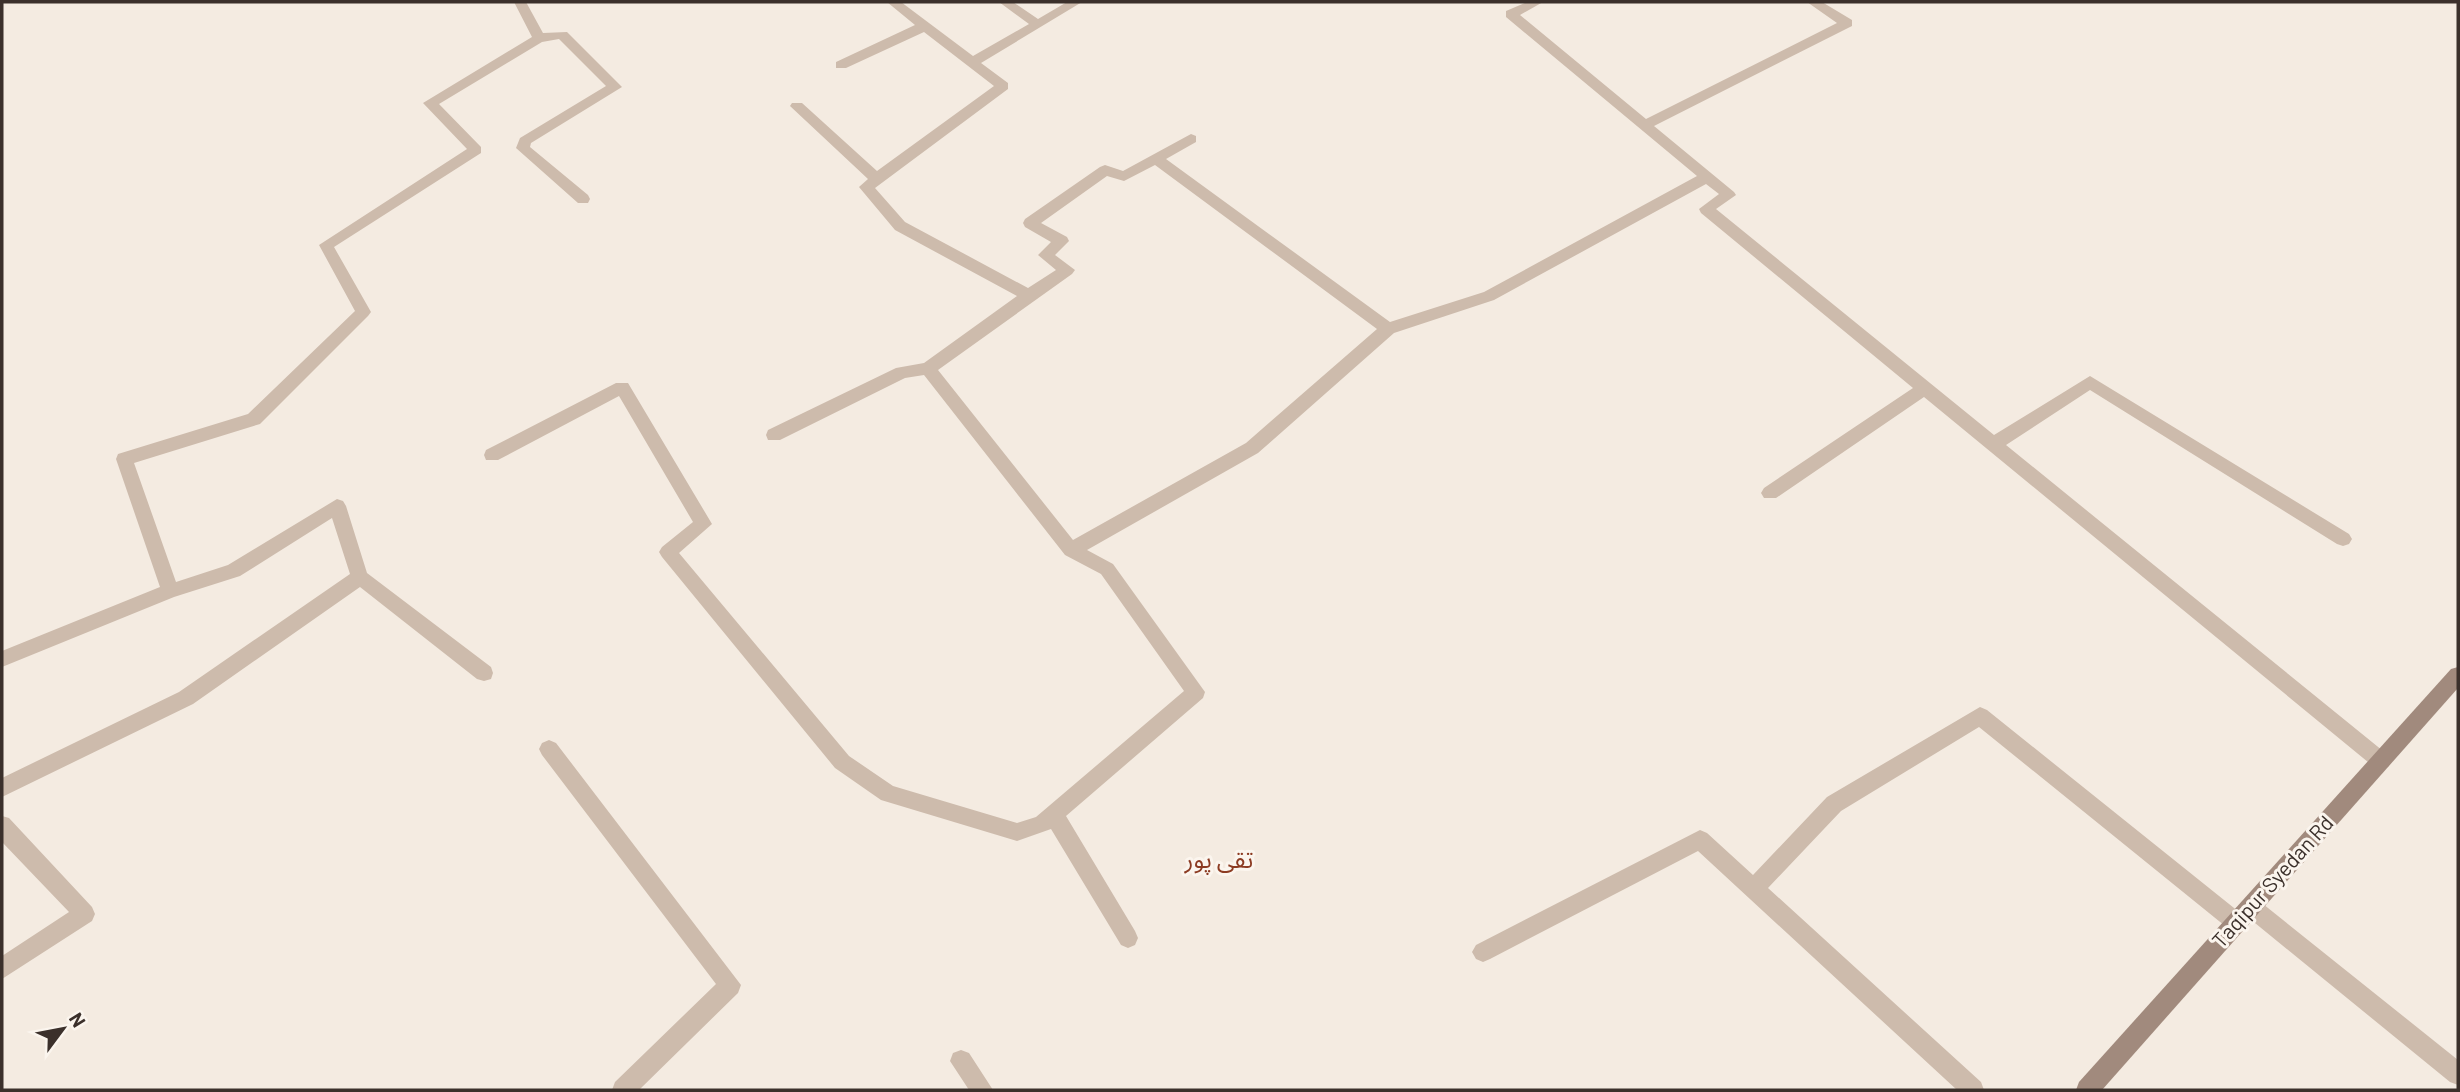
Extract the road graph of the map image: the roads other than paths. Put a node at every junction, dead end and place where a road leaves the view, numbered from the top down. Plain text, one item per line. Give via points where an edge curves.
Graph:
1 (520, 2) edge
2 (893, 2) edge
3 (1005, 2) edge
4 (1076, 2) edge
5 (1537, 2) edge
6 (1813, 2) edge
7 (1037, 24) junction
8 (925, 26) junction
9 (539, 38) junction
10 (972, 62) junction
11 (841, 65) dead end
12 (797, 106) dead end
13 (1644, 125) junction
14 (1191, 139) dead end
15 (1156, 159) junction
16 (1707, 177) junction
17 (877, 179) junction
18 (583, 199) dead end
19 (1030, 295) junction
20 (1388, 329) junction
21 (928, 369) junction
22 (1925, 388) junction
23 (774, 435) dead end
24 (1994, 444) junction
25 (492, 455) dead end
26 (1770, 493) dead end
27 (2343, 540) dead end
28 (1071, 551) junction
29 (360, 577) junction
30 (170, 591) junction
31 (2, 659) edge
32 (484, 673) dead end
33 (2458, 674) edge
34 (549, 749) dead end
35 (2381, 761) junction
36 (2, 788) edge
37 (1053, 814) junction
38 (2, 825) edge
39 (1753, 889) junction
40 (2244, 915) junction
41 (1128, 939) dead end
42 (1483, 952) dead end
43 (2, 968) edge
44 (961, 1061) dead end
45 (2458, 1074) edge
46 (623, 1090) edge
47 (982, 1090) edge
48 (1973, 1090) edge
49 (2087, 1090) edge

1 - 9 street
2 - 8 street
3 - 7 street
4 - 7 street
5 - 13 street via 1511,14
6 - 13 street via 1847,23
7 - 10 street
8 - 10 street
8 - 11 street
9 - 18 street via 562,35 615,87 525,141 523,148
9 - 30 street via 430,103 477,150 326,245 363,312 254,419 124,459
10 - 17 street via 1003,86
12 - 17 street
13 - 16 street
14 - 15 street
15 - 19 street via 1124,176 1105,170 1030,223 1062,241 1045,255 1067,270
15 - 20 street
16 - 20 street via 1489,296
16 - 22 street via 1729,195 1706,209
17 - 19 street via 866,187 900,226
19 - 21 street
20 - 28 street via 1252,448
21 - 23 street via 902,372
21 - 28 street
22 - 24 street
22 - 26 street
24 - 27 street via 2090,382
24 - 35 street
25 - 37 street via 622,387 703,524 668,552 842,762 888,793 1017,832 1042,824
28 - 37 street via 1107,569 1195,692
29 - 30 street via 337,506 234,571
29 - 32 street
29 - 36 street via 186,698
30 - 31 street
33 - 35 street, Taqipur Syedan Rd
34 - 46 street via 730,985
35 - 40 street, Taqipur Syedan Rd
37 - 41 street
38 - 43 street via 85,914
39 - 40 street via 1834,804 1980,716
39 - 42 street via 1700,840
39 - 48 street
40 - 45 street
40 - 49 street, Taqipur Syedan Rd
44 - 47 street

